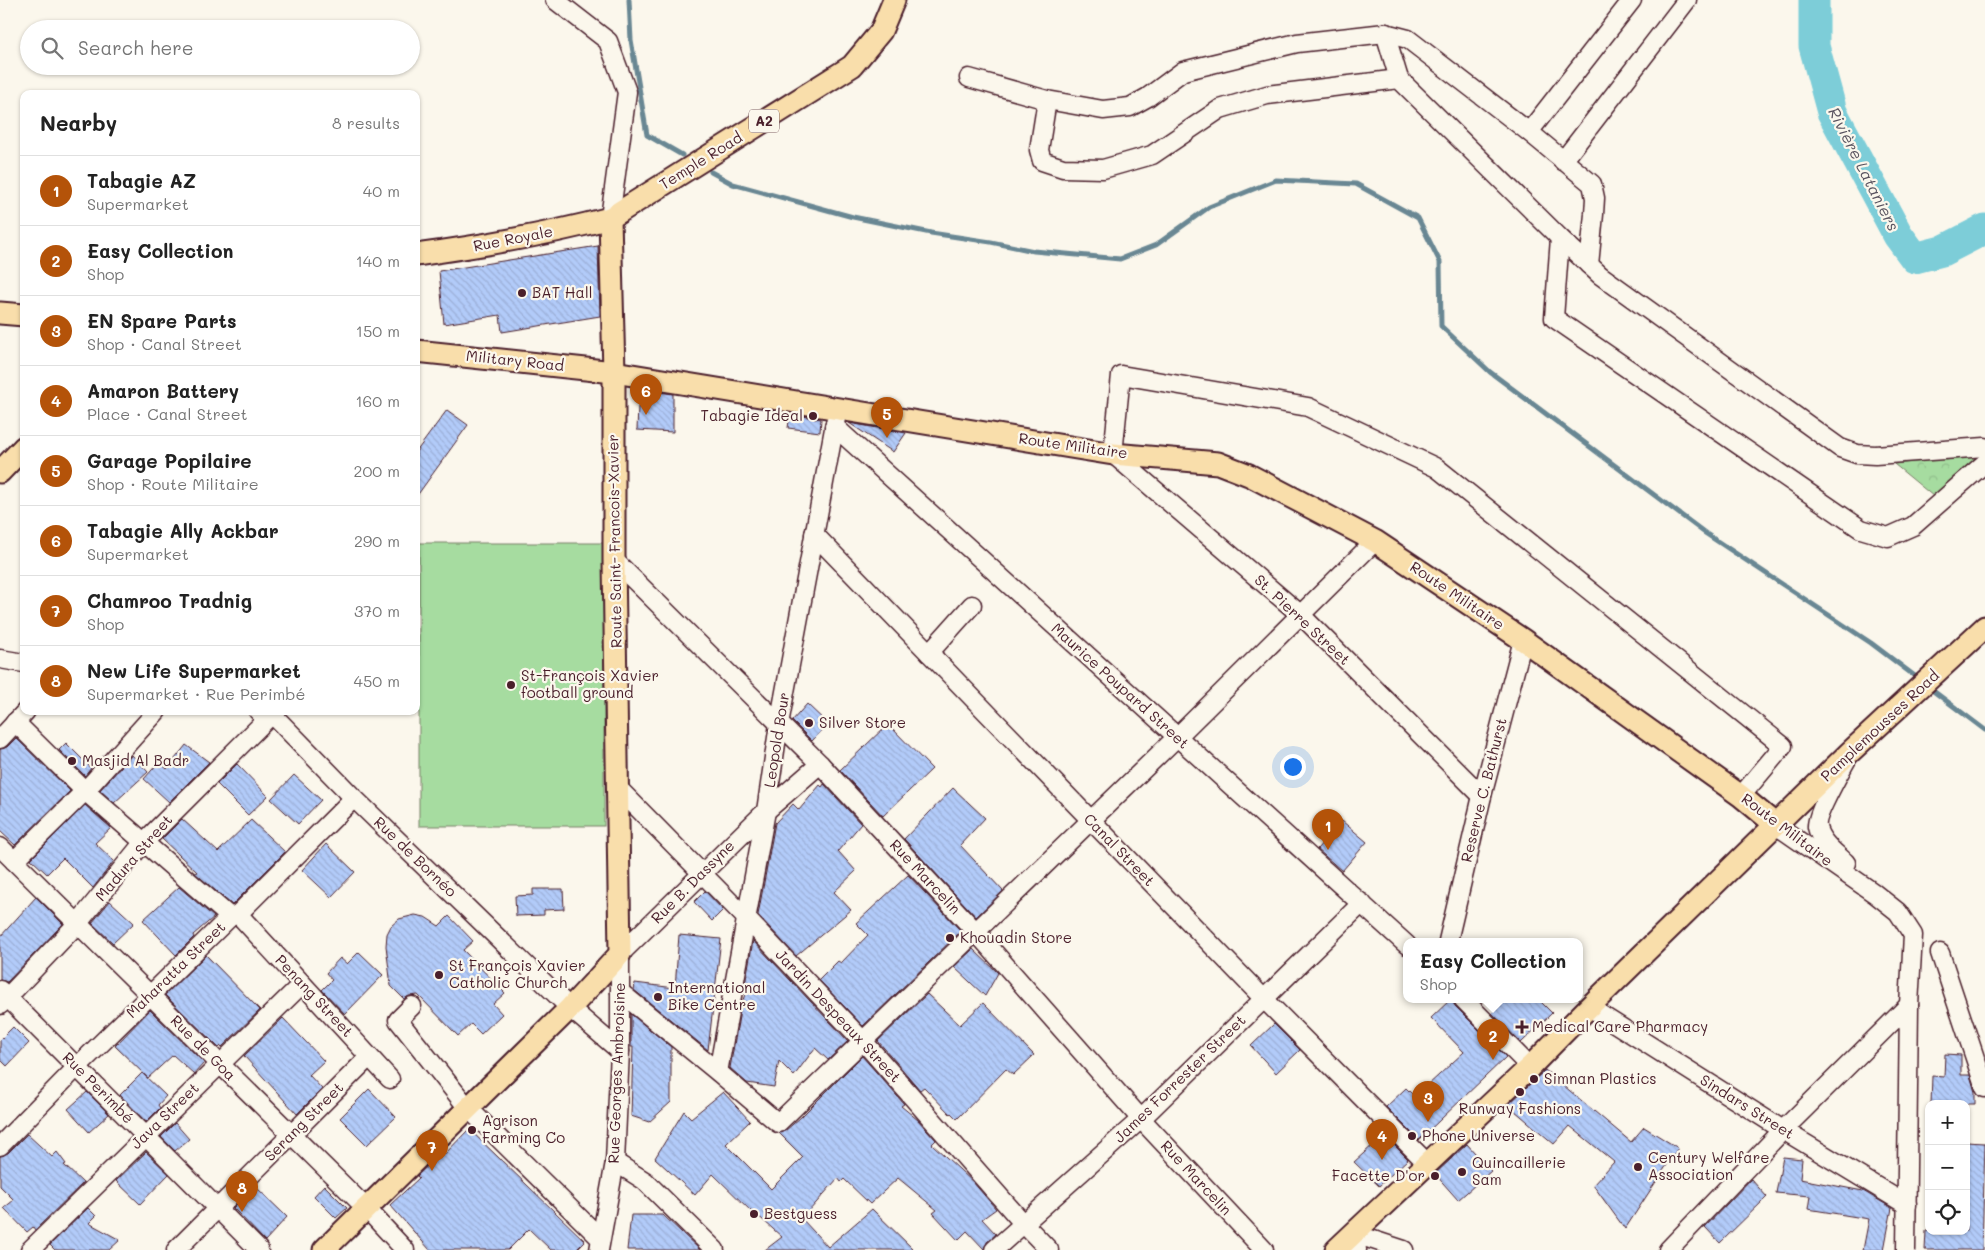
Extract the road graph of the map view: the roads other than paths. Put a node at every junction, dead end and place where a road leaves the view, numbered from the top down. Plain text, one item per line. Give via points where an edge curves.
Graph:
1 (555, 0) edge
2 (894, 0) edge
3 (1632, 0) edge
4 (1687, 0) edge
5 (1385, 33) junction
6 (969, 78) dead end
7 (1400, 79) junction
8 (1047, 100) junction
9 (1529, 132) junction
10 (1563, 162) junction
11 (610, 218) junction
12 (1560, 238) junction
13 (420, 254) edge
14 (1589, 265) junction
15 (0, 313) edge
16 (20, 314) edge
17 (420, 351) edge
18 (614, 372) junction
19 (836, 418) junction
20 (1985, 447) edge
21 (20, 451) edge
22 (1113, 454) junction
23 (1985, 463) edge
24 (0, 472) edge
25 (814, 534) junction
26 (1375, 541) junction
27 (614, 560) junction
28 (972, 605) dead end
29 (1301, 615) junction
30 (1985, 627) edge
31 (1523, 640) junction
32 (929, 653) junction
33 (0, 658) edge
34 (20, 662) edge
35 (152, 715) edge
36 (263, 715) edge
37 (267, 715) edge
38 (20, 717) edge
39 (779, 724) junction
40 (1177, 737) junction
41 (0, 739) edge
42 (1850, 754) junction
43 (820, 764) junction
44 (619, 788) junction
45 (85, 791) junction
46 (1482, 796) junction
47 (1741, 796) junction
48 (354, 798) junction
49 (766, 811) junction
50 (1091, 820) junction
51 (1776, 825) junction
52 (143, 843) junction
53 (0, 847) edge
54 (14, 861) junction
55 (703, 873) junction
56 (1874, 893) junction
57 (1362, 904) junction
58 (234, 916) junction
59 (745, 917) junction
60 (78, 923) junction
61 (976, 932) junction
62 (1449, 938) edge
63 (1403, 941) edge
64 (1940, 953) dead end
65 (620, 954) junction
66 (302, 984) junction
67 (620, 992) junction
68 (150, 995) junction
69 (3, 997) edge
70 (1264, 999) junction
71 (1467, 1003) edge
72 (1909, 1005) junction
73 (412, 1006) dead end
74 (1589, 1007) junction
75 (570, 1008) junction
76 (863, 1041) junction
77 (620, 1051) junction
78 (369, 1057) junction
79 (219, 1064) junction
80 (77, 1067) junction
81 (1530, 1067) junction
82 (718, 1072) junction
83 (390, 1079) dead end
84 (1985, 1088) edge
85 (468, 1107) junction
86 (1141, 1119) junction
87 (1783, 1130) junction
88 (292, 1134) junction
89 (145, 1135) junction
90 (0, 1146) edge
91 (615, 1162) junction
92 (1427, 1163) junction
93 (1907, 1205) junction
94 (218, 1208) junction
95 (366, 1208) junction
96 (1023, 1223) junction
97 (1356, 1242) edge
98 (599, 1244) edge
99 (30, 1250) edge
100 (176, 1250) edge
101 (259, 1250) edge
102 (324, 1250) edge
103 (405, 1250) edge
104 (715, 1250) edge
105 (994, 1250) edge
106 (1049, 1250) edge
107 (1264, 1250) edge
108 (1336, 1250) edge
109 (1404, 1250) edge
110 (1668, 1250) edge
111 (1906, 1250) edge

1 - 11 street via 608,41 627,92
2 - 11 main road, Temple Road / A2 via 880,31 852,66
3 - 9 street
4 - 10 street
5 - 7 street
5 - 8 street via 1297,43 1183,71 1130,107 1103,110
5 - 9 street via 1408,39
6 - 8 street
7 - 8 street via 1267,96 1220,108 1152,155 1103,169 1063,168 1042,161 1038,150
7 - 12 street
9 - 10 street
10 - 14 street via 1592,184 1595,198
11 - 13 main road, Rue Royale / A2 via 574,228
11 - 18 main road, Route Saint- Francois-Xavier
12 - 14 street
12 - 23 street via 1554,318 1861,529 1888,537 1913,526
14 - 20 street via 1840,448 1875,455
15 - 16 main road
17 - 18 main road, Military Road
18 - 19 main road, Route Militaire
18 - 27 main road, Route Saint- Francois-Xavier
19 - 22 main road, Route Militaire
19 - 25 street, Leopold Bour
19 - 40 street, Maurice Poupard Street
21 - 24 main road
22 - 26 main road, Route Militaire via 1218,463 1249,475
22 - 29 street, St. Pierre Street
22 - 47 street via 1121,375 1308,408 1438,468 1783,746
25 - 32 street, Canal Street
25 - 39 street, Leopold Bour
26 - 29 street
26 - 31 main road, Route Militaire
27 - 39 street, Rue Marcelin
27 - 44 main road, Route Saint- Francois-Xavier
28 - 32 street
29 - 40 street
29 - 46 street, St. Pierre Street
30 - 42 main road, Pamplemousses Road
31 - 46 street, Reserve C. Bathurst
31 - 47 main road, Route Militaire
32 - 50 street, Canal Street
33 - 34 street
35 - 45 street
36 - 52 street, Madura Street
37 - 48 street, Rue de Bornéo
38 - 41 street
38 - 45 street, Penang Street
39 - 43 street, Rue Marcelin
39 - 49 street, Leopold Bour
40 - 50 street
40 - 57 street, Maurice Poupard Street
42 - 51 main road, Pamplemousses Road
42 - 56 street via 1820,811 1817,826 1824,842
43 - 49 street, Rue B. Dassyne
43 - 61 street, Rue Marcelin
44 - 55 street, Jardin Despeaux Street
44 - 65 main road, Route Saint- Francois-Xavier
45 - 52 street, Penang Street
45 - 54 street
46 - 62 street, Reserve C. Bathurst
47 - 51 main road, Route Militaire
48 - 58 street, Maharatta Street
48 - 75 street, Rue de Bornéo
49 - 55 street, Rue B. Dassyne
49 - 59 street, Leopold Bour
50 - 61 street
50 - 70 street, Canal Street
51 - 56 street, Route Militaire
51 - 74 main road, Pamplemousses Road
52 - 58 street, Penang Street
52 - 60 street, Madura Street
53 - 54 street, Rue de Goa
54 - 60 street, Rue de Goa
55 - 59 street, Jardin Despeaux Street
55 - 65 street, Rue B. Dassyne
56 - 72 street, Route Militaire via 1898,912 1913,935
57 - 63 street, Maurice Poupard Street
57 - 70 street, James Forrester Street
58 - 66 street, Penang Street
58 - 68 street, Maharatta Street
59 - 76 street, Jardin Despeaux Street
59 - 82 street, Leopold Bour
60 - 68 street, Rue de Goa
60 - 69 street, Madura Street
61 - 76 street
61 - 86 street, Rue Marcelin
64 - 84 street
65 - 67 street, Rue Georges Ambroisine
65 - 75 main road
66 - 78 street, Penang Street
66 - 79 street, Java Street
67 - 77 street, Rue Georges Ambroisine
67 - 82 street
68 - 79 street, Rue de Goa
68 - 80 street, Maharatta Street
69 - 80 street, Rue Perimbé
70 - 86 street, James Forrester Street
70 - 92 street, Canal Street
71 - 81 street
72 - 87 street
72 - 93 street, Route Militaire
73 - 85 street via 398,1020
74 - 81 main road, Pamplemousses Road
74 - 87 street, Sindars Street
75 - 77 street, Rue de Bornéo
75 - 85 main road
76 - 82 street via 778,1124
76 - 96 street, Jardin Despeaux Street
77 - 91 street, Rue Georges Ambroisine
78 - 83 street, Penang Street
78 - 88 street, Serang Street
79 - 88 street, Rue de Goa
79 - 89 street, Java Street
80 - 89 street, Rue Perimbé
80 - 90 street, Maharatta Street
81 - 92 main road, Pamplemousses Road
85 - 95 main road
85 - 98 street
86 - 96 street, James Forrester Street
86 - 107 street, Rue Marcelin
87 - 93 street, Sindars Street
87 - 110 street
88 - 94 street, Serang Street
88 - 95 street, Rue de Goa
89 - 94 street, Rue Perimbé
89 - 99 street, Java Street
91 - 98 street, Rue Georges Ambroisine
91 - 104 street via 645,1181
92 - 97 main road, Pamplemousses Road
93 - 111 street, Route Militaire
94 - 100 street, Serang Street
94 - 101 street, Rue Perimbé
95 - 102 main road
95 - 103 street, Rue de Goa
96 - 105 street, James Forrester Street
96 - 106 street, Jardin Despeaux Street
97 - 108 main road, Pamplemousses Road
97 - 109 street

